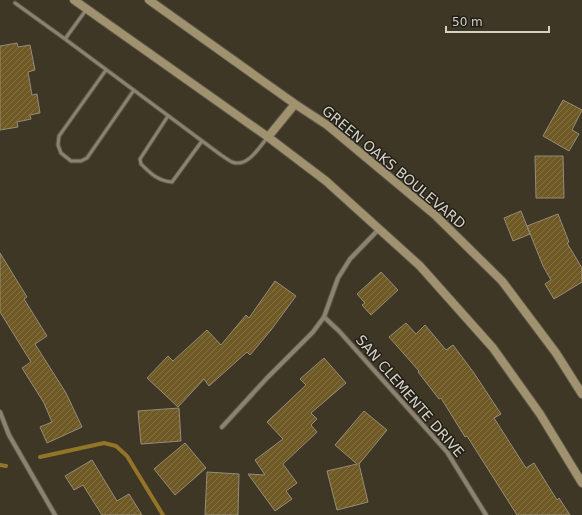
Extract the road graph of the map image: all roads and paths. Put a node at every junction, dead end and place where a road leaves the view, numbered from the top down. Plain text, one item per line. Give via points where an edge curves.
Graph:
1 (74, 0) edge
2 (149, 0) edge
3 (15, 3) dead end
4 (87, 9) junction
5 (65, 39) junction
6 (106, 70) junction
7 (134, 90) junction
8 (295, 104) junction
9 (168, 116) junction
10 (268, 137) junction
11 (202, 141) junction
12 (380, 228) junction
13 (324, 317) junction
14 (582, 394) edge
15 (0, 412) edge
16 (222, 427) dead end
17 (582, 483) edge
18 (55, 515) edge
19 (486, 515) edge

1 - 4 main road
2 - 8 main road, GREEN OAKS BOULEVARD
3 - 5 lane
4 - 5 lane
4 - 10 main road
5 - 6 lane
6 - 7 lane
6 - 7 lane via 59,136 58,145 62,154 80,162 87,158
7 - 9 lane
8 - 10 main road
8 - 14 main road, GREEN OAKS BOULEVARD via 327,125 436,215 502,281 556,353
9 - 11 lane
9 - 11 lane via 140,159 141,164 153,176 165,182 172,182
10 - 11 lane via 254,155 244,162 234,162
10 - 12 main road via 326,181
12 - 13 street via 350,259 338,278
12 - 17 main road via 420,266 493,348 540,414
13 - 16 street
13 - 19 street, SAN CLEMENTE DRIVE via 447,452
15 - 18 street via 9,435

